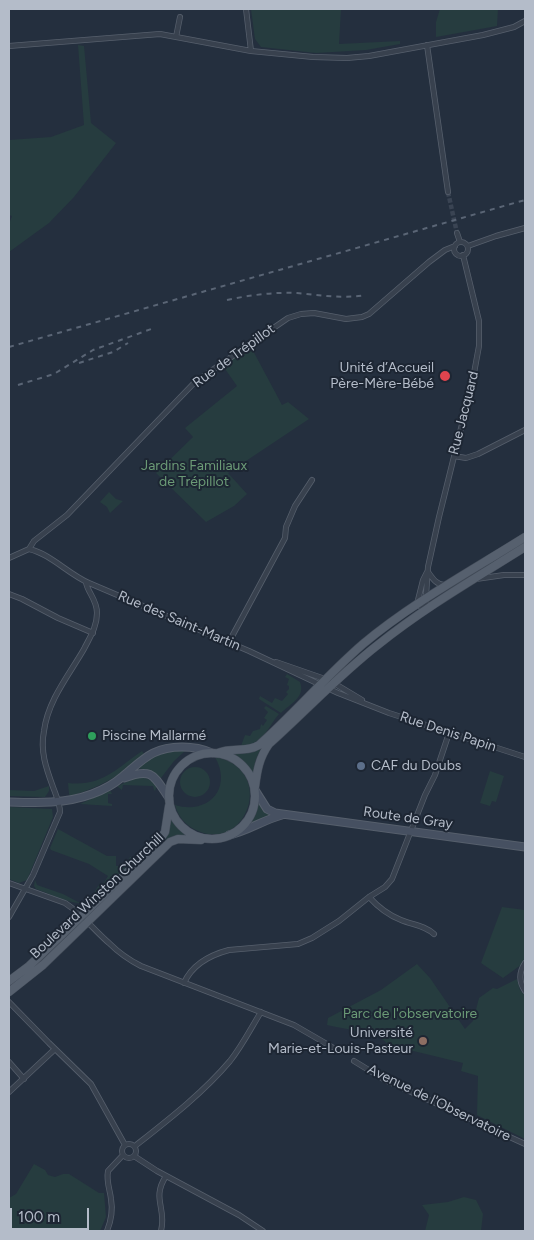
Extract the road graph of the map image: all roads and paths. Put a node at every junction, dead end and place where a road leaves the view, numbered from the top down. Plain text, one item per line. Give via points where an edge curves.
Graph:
1 (246, 9) edge
2 (180, 17) dead end
3 (525, 21) edge
4 (176, 37) junction
5 (9, 46) edge
6 (427, 46) junction
7 (251, 51) junction
8 (448, 192) tunnel mouth
9 (525, 228) edge
10 (457, 233) tunnel mouth
11 (460, 242) junction
12 (455, 246) junction
13 (468, 246) junction
14 (443, 252) junction
15 (456, 252) junction
16 (464, 255) junction
17 (525, 430) edge
18 (454, 456) junction
19 (312, 480) dead end
20 (525, 537) edge
21 (525, 546) edge
22 (29, 549) junction
23 (9, 558) edge
24 (428, 571) junction
25 (525, 575) edge
26 (475, 579) junction
27 (86, 582) junction
28 (447, 586) junction
29 (9, 594) edge
30 (426, 599) junction
31 (418, 604) junction
32 (425, 610) junction
33 (92, 633) junction
34 (229, 642) junction
35 (273, 662) junction
36 (322, 682) junction
37 (331, 686) junction
38 (372, 706) junction
39 (450, 733) junction
40 (215, 753) junction
41 (525, 757) edge
42 (121, 779) junction
43 (255, 788) junction
44 (170, 800) junction
45 (9, 802) edge
46 (58, 803) junction
47 (288, 814) junction
48 (410, 832) junction
49 (229, 835) junction
50 (210, 839) junction
51 (525, 847) edge
52 (9, 883) edge
53 (26, 889) junction
54 (369, 897) junction
55 (81, 915) junction
56 (9, 916) edge
57 (88, 922) junction
58 (434, 934) dead end
59 (525, 963) edge
60 (9, 981) edge
61 (184, 983) junction
62 (525, 990) edge
63 (9, 992) edge
64 (9, 1002) edge
65 (261, 1012) junction
66 (332, 1048) dead end
67 (55, 1049) junction
68 (354, 1061) dead end
69 (9, 1062) edge
70 (24, 1079) junction
71 (9, 1092) edge
72 (525, 1144) edge
73 (125, 1145) junction
74 (135, 1146) junction
75 (123, 1155) junction
76 (134, 1156) junction
77 (166, 1176) junction
78 (107, 1231) edge
79 (161, 1231) edge
80 (264, 1231) edge

1 - 7 street
2 - 4 street
3 - 6 street via 504,30
4 - 5 street via 151,35
4 - 7 street
6 - 7 street via 347,58
6 - 8 street
9 - 13 street
10 - 11 street
11 - 12 street
11 - 13 street
12 - 14 street, Rue de Trépillot
12 - 15 street
13 - 16 street
14 - 15 street
14 - 22 street, Rue de Trépillot via 369,314 354,319 314,313 288,318 195,382 71,511 34,541
15 - 16 street
16 - 18 street, Rue Jacquard via 479,322 479,346
17 - 18 street via 478,454 466,458
18 - 24 street, Rue Jacquard
19 - 34 street via 295,506 284,538
20 - 28 main road
21 - 26 main road
22 - 23 street, Rue de Trépillot
22 - 27 street, Rue des Saint-Martin via 42,553
24 - 28 street via 438,584
24 - 30 street, Rue Jacquard
24 - 31 street, Rue Jacquard via 422,580
25 - 26 street
26 - 32 main road
27 - 33 street, Rue des Saint-Martin via 96,603 96,622
27 - 34 street, Rue des Saint-Martin
28 - 30 main road
29 - 33 street
30 - 31 main road
30 - 32 street, Rue Jacquard
31 - 32 street
31 - 36 main road via 364,644
32 - 37 main road via 378,644
33 - 46 street, Rue des Saint-Martin via 47,714 42,743 44,761
34 - 35 street, Rue des Saint-Martin
35 - 36 street, Rue des Saint-Martin
35 - 36 street, Rue des Saint-Martin
36 - 37 street, Rue des Saint-Martin
36 - 37 street, Rue des Saint-Martin
36 - 40 main road via 259,745
37 - 38 street, Rue Denis Papin
37 - 38 street, Rue Denis Papin
37 - 43 main road via 269,744 258,764
38 - 39 street, Rue Denis Papin
39 - 41 street, Rue Denis Papin
39 - 48 street
40 - 42 main road via 200,748 159,750 145,757
40 - 43 main road via 244,766
40 - 44 main road via 195,757 181,766 172,781
42 - 44 main road via 138,773 150,775 160,782
42 - 46 main road via 93,793
43 - 47 main road, Route de Gray via 267,809
43 - 49 main road via 255,804 250,817
44 - 50 main road via 182,826 195,835
44 - 55 main road, Boulevard Winston Churchill via 168,823 161,838
45 - 46 main road
46 - 53 street via 58,817
47 - 48 main road, Route de Gray
47 - 49 main road, Route de Gray
48 - 51 main road, Route de Gray
48 - 54 street via 392,878
49 - 50 main road
50 - 57 main road, Boulevard Winston Churchill via 170,842
52 - 53 street
53 - 55 street via 65,904
53 - 56 street
54 - 58 street via 388,914 423,926
54 - 61 street via 312,938 298,944 229,950 214,955 190,971
55 - 57 street
55 - 60 main road, Boulevard Winston Churchill
57 - 61 street via 128,958
57 - 63 main road, Boulevard Winston Churchill
59 - 62 street via 520,978
61 - 65 street
64 - 67 street
65 - 66 street via 294,1025
65 - 74 street via 230,1061 197,1094
67 - 70 street
67 - 73 street via 91,1084
68 - 72 street, Avenue de l'Observatoire via 385,1080
69 - 70 street
70 - 71 street
73 - 74 street via 131,1143
73 - 75 street
74 - 76 street via 137,1152
75 - 76 street
75 - 78 street via 108,1171 112,1206
76 - 77 street
77 - 79 street via 158,1191 163,1218
77 - 80 street

